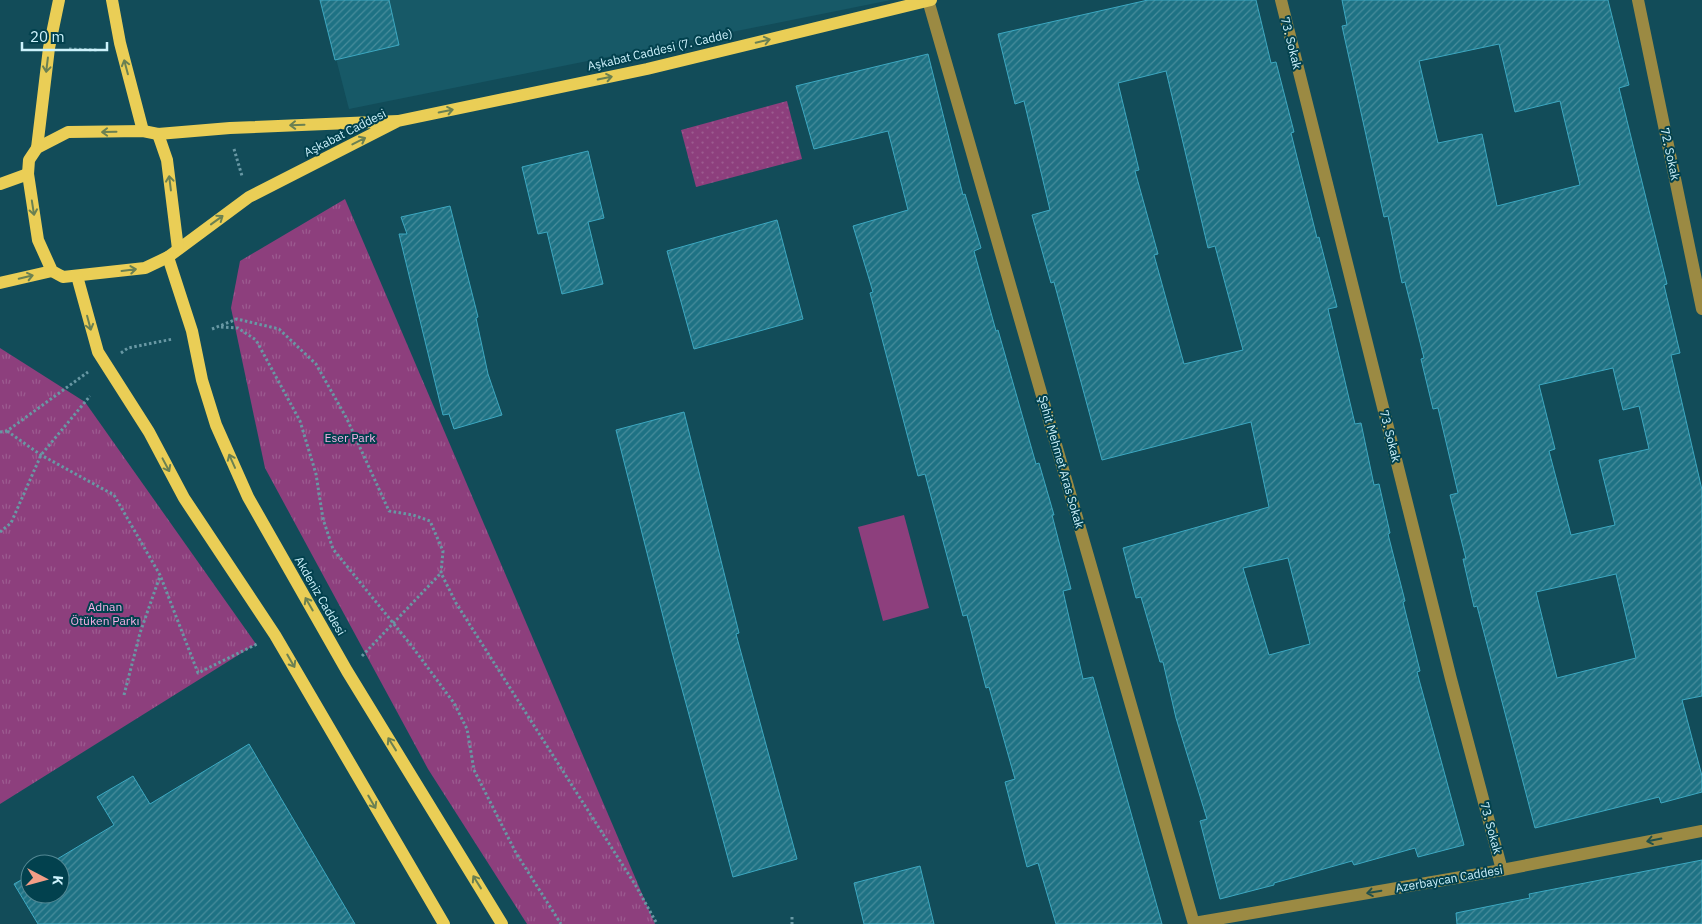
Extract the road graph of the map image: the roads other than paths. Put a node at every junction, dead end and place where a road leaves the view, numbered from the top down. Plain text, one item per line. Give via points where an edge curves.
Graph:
1 (59, 0) edge
2 (112, 0) edge
3 (929, 0) edge
4 (1280, 0) edge
5 (1638, 0) edge
6 (398, 121) junction
7 (143, 131) junction
8 (158, 134) junction
9 (37, 148) junction
10 (28, 174) junction
11 (0, 184) edge
12 (173, 253) junction
13 (52, 271) junction
14 (76, 276) junction
15 (0, 283) edge
16 (1702, 309) edge
17 (1702, 831) edge
18 (1502, 870) junction
19 (444, 924) edge
20 (502, 924) edge
21 (1194, 924) edge

1 -> 9 main road via 49,48
7 -> 2 main road
6 -> 3 main road, Aşkabat Caddesi (7. Cadde) via 647,69
3 - 21 street, Şehit Mehmet Aras Sokak
4 - 18 street, 73. Sokak
5 - 16 street, 72. Sokak
6 -> 8 main road, Aşkabat Caddesi
12 -> 6 main road, Aşkabat Caddesi via 249,197
7 - 8 main road
7 -> 9 main road via 68,132
12 -> 8 main road via 167,160
9 - 10 main road via 29,160
10 - 11 main road
10 -> 13 main road via 38,240
14 -> 12 main road via 146,268
20 -> 12 main road, Akdeniz Caddesi via 347,671 248,497 216,424 202,380
13 - 14 main road via 63,277
15 -> 13 main road
14 -> 19 main road via 98,352 149,432 184,498 276,635
17 -> 18 street, Azerbaycan Caddesi
18 -> 21 street, Azerbaycan Caddesi

